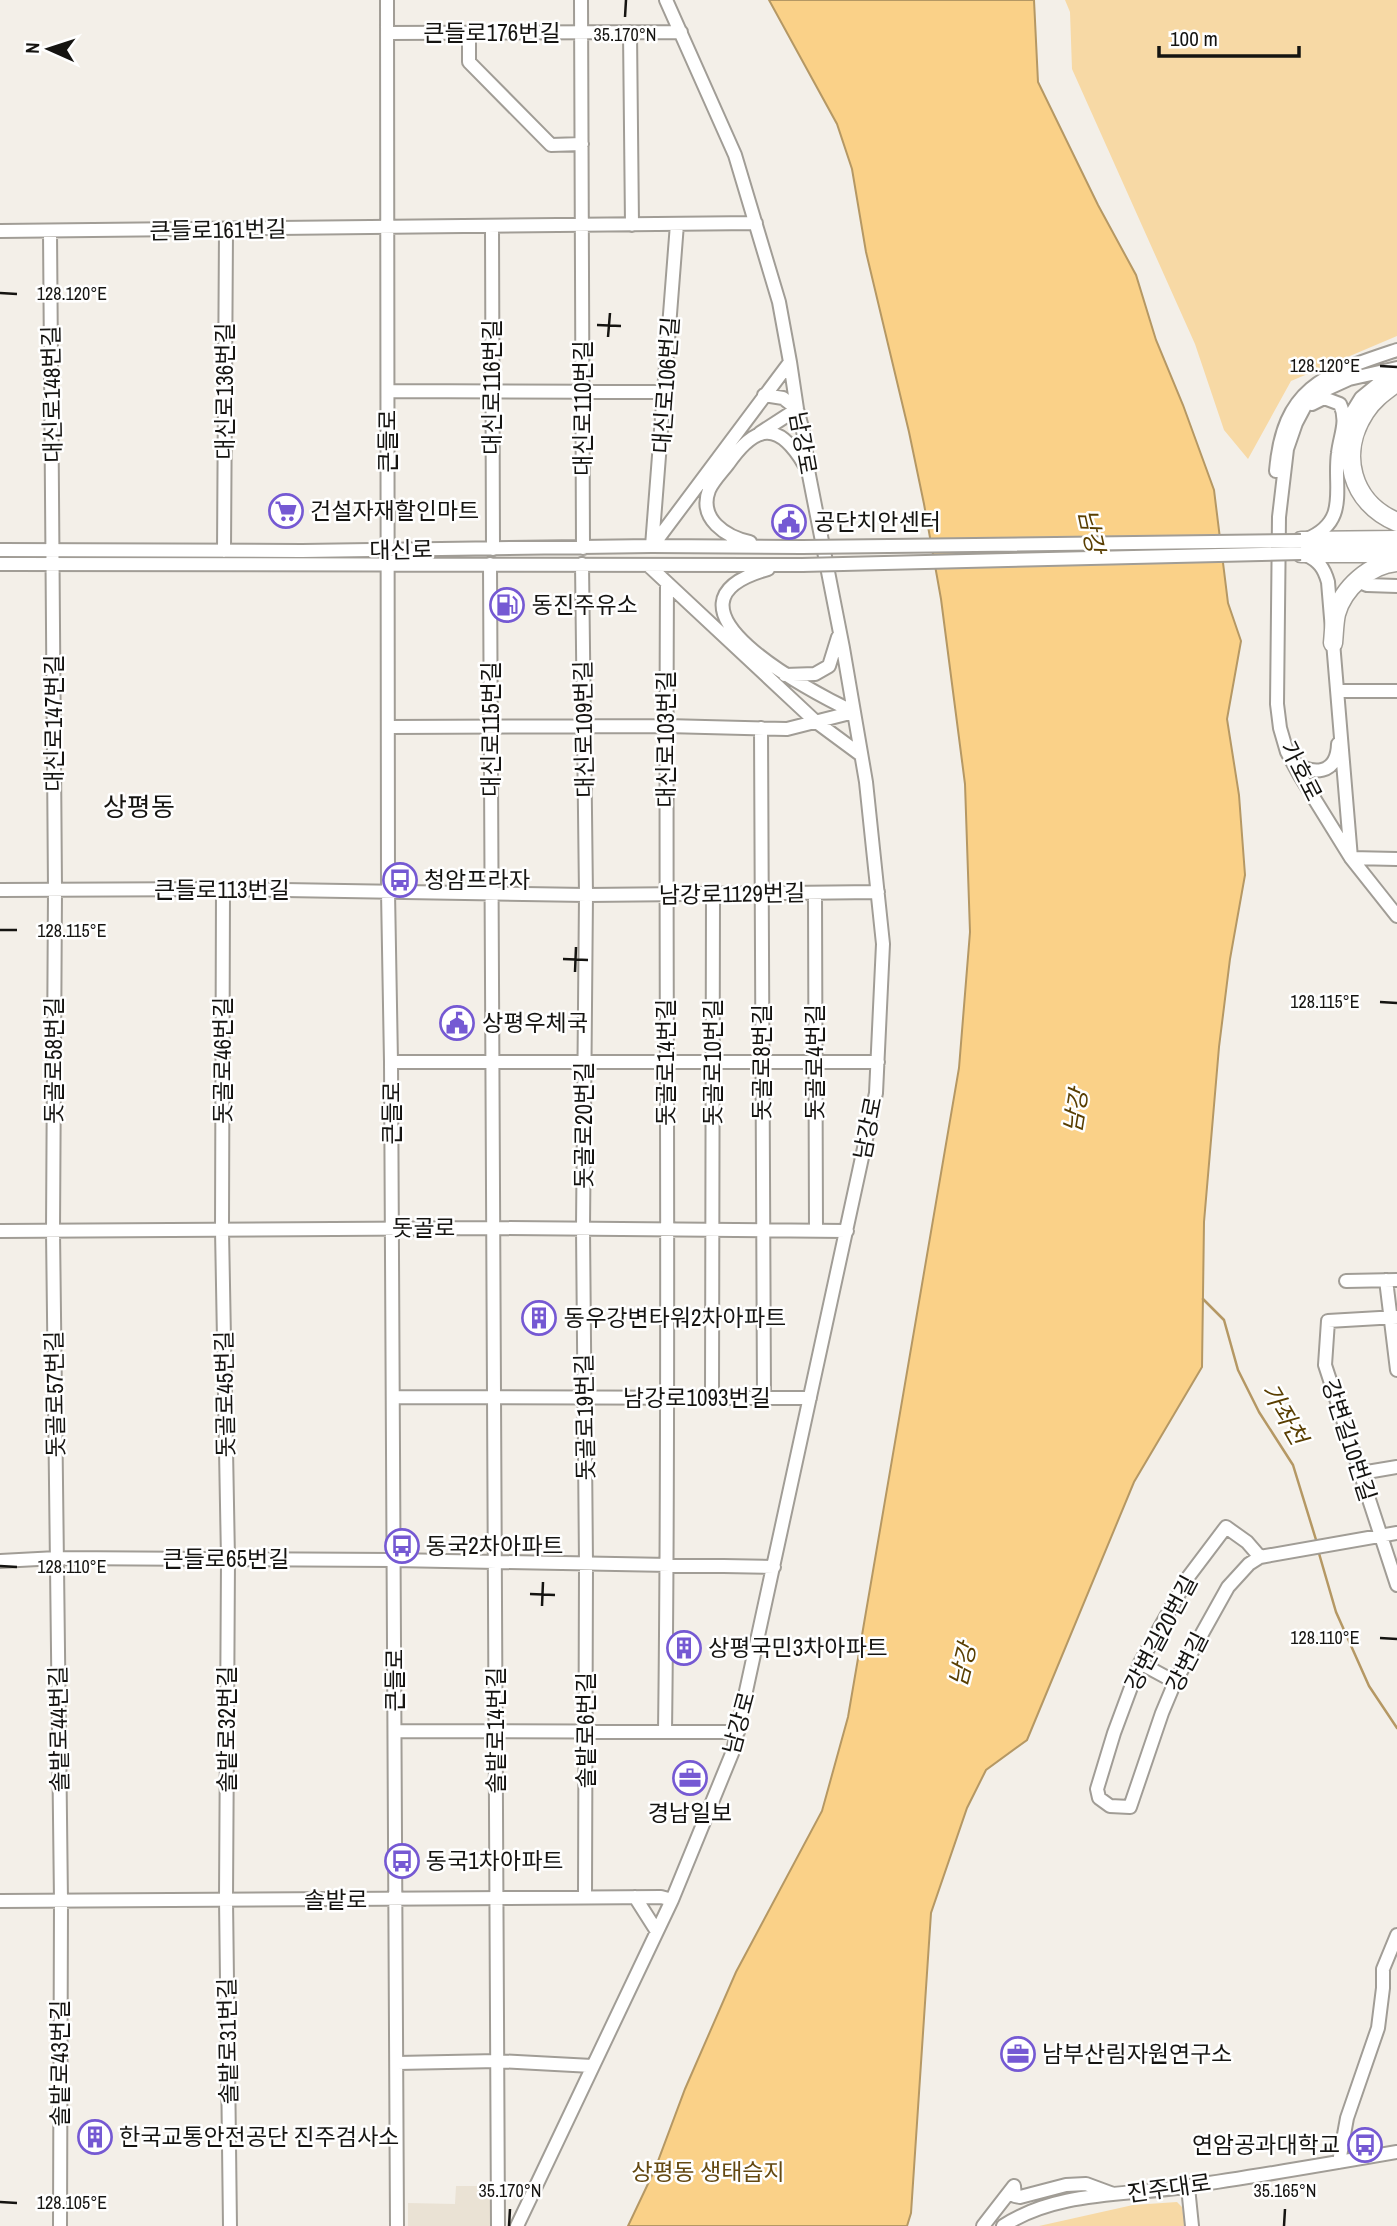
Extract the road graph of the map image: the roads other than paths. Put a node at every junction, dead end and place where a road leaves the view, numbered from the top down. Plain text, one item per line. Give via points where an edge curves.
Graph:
1 (387, 0) edge
2 (581, 0) edge
3 (666, 0) edge
4 (630, 32) junction
5 (681, 32) junction
6 (387, 33) junction
7 (469, 33) junction
8 (581, 33) junction
9 (582, 144) junction
10 (755, 223) junction
11 (677, 224) junction
12 (582, 225) junction
13 (632, 225) junction
14 (492, 226) junction
15 (387, 227) junction
16 (0, 231) edge
17 (226, 231) junction
18 (50, 232) junction
19 (1397, 349) edge
20 (790, 362) junction
21 (1397, 368) edge
22 (1397, 382) edge
23 (388, 391) junction
24 (492, 391) junction
25 (583, 392) junction
26 (665, 392) junction
27 (767, 396) junction
28 (797, 408) junction
29 (1296, 423) junction
30 (1344, 425) junction
31 (760, 433) junction
32 (808, 470) junction
33 (1279, 517) junction
34 (1397, 522) edge
35 (1397, 540) edge
36 (652, 546) junction
37 (775, 547) junction
38 (1301, 547) junction
39 (583, 548) junction
40 (389, 549) junction
41 (493, 549) junction
42 (0, 550) edge
43 (224, 551) junction
44 (1397, 553) edge
45 (53, 556) junction
46 (1397, 562) edge
47 (0, 564) edge
48 (388, 564) junction
49 (490, 564) junction
50 (582, 564) junction
51 (648, 565) junction
52 (782, 565) junction
53 (1357, 581) junction
54 (667, 583) junction
55 (1397, 586) edge
56 (839, 630) junction
57 (1333, 642) junction
58 (783, 675) junction
59 (1337, 691) junction
60 (1397, 691) edge
61 (854, 712) junction
62 (1339, 713) junction
63 (815, 721) junction
64 (666, 726) junction
65 (388, 727) junction
66 (585, 727) junction
67 (491, 728) junction
68 (761, 728) junction
69 (861, 755) junction
70 (1291, 760) junction
71 (1351, 858) junction
72 (1397, 859) edge
73 (223, 889) junction
74 (0, 890) edge
75 (55, 890) junction
76 (388, 892) junction
77 (878, 892) junction
78 (762, 893) junction
79 (815, 893) junction
80 (492, 894) junction
81 (665, 894) junction
82 (713, 894) junction
83 (586, 895) junction
84 (1397, 916) edge
85 (391, 1062) junction
86 (493, 1062) junction
87 (584, 1062) junction
88 (666, 1062) junction
89 (713, 1062) junction
90 (762, 1062) junction
91 (815, 1062) junction
92 (878, 1062) junction
93 (392, 1228) junction
94 (494, 1228) junction
95 (583, 1228) junction
96 (666, 1229) junction
97 (222, 1230) junction
98 (713, 1230) junction
99 (763, 1230) junction
100 (0, 1231) edge
101 (54, 1231) junction
102 (816, 1231) junction
103 (847, 1231) junction
104 (1392, 1280) edge
105 (1346, 1281) dead end
106 (1393, 1318) edge
107 (1397, 1370) edge
108 (393, 1397) junction
109 (495, 1397) junction
110 (585, 1397) junction
111 (667, 1398) junction
112 (712, 1398) junction
113 (764, 1398) junction
114 (810, 1398) junction
115 (1397, 1467) edge
116 (1360, 1473) junction
117 (1397, 1533) edge
118 (1381, 1535) junction
119 (1260, 1557) junction
120 (57, 1558) junction
121 (228, 1559) junction
122 (394, 1560) junction
123 (0, 1561) edge
124 (496, 1562) junction
125 (586, 1564) junction
126 (667, 1565) junction
127 (774, 1567) junction
128 (1397, 1585) edge
129 (1140, 1663) junction
130 (1175, 1682) junction
131 (395, 1731) junction
132 (495, 1731) junction
133 (586, 1732) junction
134 (665, 1732) junction
135 (738, 1732) junction
136 (1130, 1807) joint
137 (585, 1897) junction
138 (635, 1897) junction
139 (497, 1898) junction
140 (226, 1899) junction
141 (396, 1900) junction
142 (671, 1900) junction
143 (0, 1901) edge
144 (61, 1901) junction
145 (656, 1930) junction
146 (1397, 1935) edge
147 (498, 2061) junction
148 (397, 2063) junction
149 (592, 2066) junction
150 (1397, 2152) edge
151 (1339, 2162) junction
152 (1188, 2187) junction
153 (1117, 2195) junction
154 (60, 2226) edge
155 (230, 2226) edge
156 (397, 2226) edge
157 (498, 2226) edge
158 (517, 2226) edge
159 (983, 2226) edge
160 (1003, 2226) edge
161 (1192, 2226) edge

1 - 6 street, 큰들로
2 - 8 street, 대신로110번길
3 - 5 street, 남강로
4 - 5 street, 큰들로176번길
4 - 8 street, 큰들로176번길
4 - 13 street
5 - 10 street, 남강로 via 735,155
6 - 7 street, 큰들로176번길
6 - 15 street, 큰들로
7 - 8 street, 큰들로176번길
7 - 9 street via 469,62 551,145
8 - 9 street, 대신로110번길
9 - 12 street, 대신로110번길
10 - 11 street, 큰들로161번길
10 - 20 street, 남강로 via 779,302
11 - 13 street, 큰들로161번길
11 - 26 street, 대신로106번길
12 - 13 street, 큰들로161번길
12 - 14 street, 큰들로161번길
12 - 25 street, 대신로110번길
14 - 15 street, 큰들로161번길
14 - 24 street, 대신로116번길
15 - 17 street, 큰들로161번길
15 - 23 street, 큰들로
16 - 18 street, 큰들로161번길
17 - 18 street, 큰들로161번길
17 - 43 street, 대신로136번길
18 - 45 street, 대신로148번길
19 - 33 street, 가호로 via 1332,374 1298,401 1278,444
20 - 27 street
20 - 28 street, 남강로
21 - 29 street, 가호로 via 1329,386 1306,404
21 - 30 street via 1361,398
22 - 34 highway via 1366,410 1351,453 1360,494 1371,507
23 - 24 street
23 - 40 street, 큰들로
24 - 25 street
24 - 41 street, 대신로116번길
25 - 26 street
25 - 39 street, 대신로110번길
26 - 36 street, 대신로106번길
27 - 28 street via 783,398
27 - 31 street via 776,406 775,415
27 - 36 street
28 - 31 street
28 - 32 street, 남강로
29 - 30 street via 1324,398 1340,404
29 - 33 street, 가호로 via 1287,449
30 - 38 street via 1337,505 1325,528
31 - 32 street via 773,433 792,444
31 - 37 street via 744,442 710,489 708,510 713,523 734,538
32 - 56 street, 남강로
33 - 70 street, 가호로 via 1278,705
35 - 38 highway
36 - 37 street, 대신로
36 - 39 street, 대신로
37 - 38 street, 대신로, bridge
38 - 44 highway
38 - 52 street, 대신로, bridge
38 - 57 street via 1324,569
39 - 41 street, 대신로
40 - 41 street, 대신로
40 - 43 street, 대신로
40 - 48 street, 큰들로
42 - 45 street, 대신로
43 - 45 street, 대신로
45 - 47 street, 대신로
45 - 48 street, 대신로
45 - 75 street, 대신로147번길
46 - 53 highway
48 - 49 street, 대신로
48 - 65 street, 큰들로
49 - 50 street, 대신로
49 - 67 street, 대신로115번길
50 - 51 street, 대신로
50 - 66 street, 대신로109번길
51 - 52 street, 대신로
51 - 54 street
52 - 58 street via 741,579 725,596 723,608 730,629
53 - 55 street
53 - 57 highway via 1336,615
54 - 63 street
54 - 64 street, 대신로103번길
56 - 58 street via 829,666 815,674
56 - 61 street, 남강로
57 - 59 street
58 - 61 street
59 - 60 street
59 - 62 street
61 - 63 street
61 - 69 street, 남강로
62 - 70 street via 1334,762 1315,772
62 - 71 street
63 - 68 street via 787,729
63 - 69 street
64 - 66 street
64 - 68 street
64 - 81 street, 대신로103번길
65 - 67 street
65 - 76 street, 큰들로
66 - 67 street
66 - 83 street, 대신로109번길
67 - 80 street, 대신로115번길
68 - 78 street, 돗골로8번길
69 - 77 street, 남강로
70 - 71 street, 가호로
71 - 72 street
71 - 84 street, 가호로
73 - 75 street, 큰들로113번길
73 - 76 street, 큰들로113번길
73 - 97 street, 돗골로46번길
74 - 75 street, 큰들로113번길
75 - 101 street, 돗골로58번길
76 - 80 street, 큰들로113번길
76 - 85 street, 큰들로
77 - 79 street, 남강로1129번길
77 - 92 street, 남강로 via 883,944
78 - 79 street, 남강로1129번길
78 - 82 street, 남강로1129번길
78 - 90 street, 돗골로8번길
79 - 91 street, 돗골로4번길
80 - 83 street, 남강로1129번길
80 - 86 street, 대신로115번길
81 - 82 street, 남강로1129번길
81 - 83 street, 남강로1129번길
81 - 88 street, 돗골로14번길
82 - 89 street, 돗골로10번길
83 - 87 street, 돗골로20번길
85 - 86 street
85 - 93 street, 큰들로
86 - 87 street
86 - 94 street, 대신로115번길
87 - 88 street
87 - 95 street, 돗골로20번길
88 - 89 street
88 - 96 street, 돗골로14번길
89 - 90 street
89 - 98 street, 돗골로10번길
90 - 91 street
90 - 99 street, 돗골로8번길
91 - 92 street
91 - 102 street, 돗골로4번길
92 - 103 street, 남강로 via 876,1093
93 - 94 street, 돗골로
93 - 97 street, 돗골로
93 - 108 street, 큰들로
94 - 95 street, 돗골로
94 - 109 street, 솔밭로14번길
95 - 96 street, 돗골로
95 - 110 street, 돗골로19번길
96 - 98 street, 돗골로
96 - 111 street, 돗골로14번길
97 - 101 street, 돗골로
97 - 121 street, 돗골로45번길
98 - 99 street, 돗골로
98 - 112 street, 돗골로10번길
99 - 102 street, 돗골로
99 - 113 street, 돗골로8번길
100 - 101 street, 돗골로
101 - 120 street, 돗골로57번길
102 - 103 street, 돗골로
103 - 114 street, 남강로
104 - 105 street
104 - 106 street
106 - 107 street
106 - 116 street, 강변길10번길 via 1328,1321 1325,1365
108 - 109 street, 남강로1093번길
108 - 122 street, 큰들로
109 - 110 street, 남강로1093번길
109 - 124 street, 솔밭로14번길
110 - 111 street, 남강로1093번길
110 - 125 street, 돗골로19번길
111 - 112 street, 남강로1093번길
111 - 126 street, 돗골로14번길
112 - 113 street, 남강로1093번길
113 - 114 street, 남강로1093번길
114 - 127 street, 남강로
115 - 116 street
116 - 118 street, 강변길10번길
117 - 118 street
118 - 119 street
118 - 128 street, 강변길10번길
119 - 129 street, 강변길20번길 via 1226,1527 1189,1576
119 - 130 street, 강변길 via 1228,1587
120 - 121 street, 큰들로65번길
120 - 123 street, 큰들로65번길
120 - 144 street, 솔밭로44번길
121 - 122 street, 큰들로65번길
121 - 140 street, 솔밭로32번길
122 - 124 street, 큰들로65번길
122 - 131 street, 큰들로
124 - 125 street, 큰들로65번길
124 - 132 street, 솔밭로14번길
125 - 126 street, 큰들로65번길
125 - 133 street, 솔밭로6번길
126 - 127 street, 큰들로65번길
126 - 134 street, 돗골로14번길
127 - 135 street, 남강로
129 - 130 street
129 - 136 street, 강변길20번길 via 1097,1789 1099,1798 1110,1806
130 - 136 street, 강변길
131 - 132 street
131 - 141 street, 큰들로
132 - 133 street
132 - 139 street, 솔밭로14번길
133 - 134 street
133 - 137 street, 솔밭로6번길
134 - 135 street
135 - 142 street, 남강로
137 - 138 street, 솔밭로
137 - 139 street, 솔밭로
138 - 142 street, 솔밭로
138 - 145 street
139 - 141 street, 솔밭로
139 - 147 street, 솔밭로14번길
140 - 141 street, 솔밭로
140 - 144 street, 솔밭로
140 - 155 street, 솔밭로31번길
141 - 148 street, 큰들로
142 - 145 street, 남강로
143 - 144 street, 솔밭로
144 - 154 street, 솔밭로43번길
145 - 149 street, 남강로
146 - 151 street via 1383,1969 1378,2028 1347,2118
147 - 148 street
147 - 149 street
147 - 157 street, 솔밭로14번길
148 - 156 street, 큰들로
149 - 158 street, 남강로
150 - 151 street, 진주대로
151 - 152 street, 진주대로
152 - 153 street, 진주대로
152 - 161 street
153 - 159 street via 1086,2184 1020,2197 1015,2196 1014,2186
153 - 160 street, 진주대로 via 1037,2207

